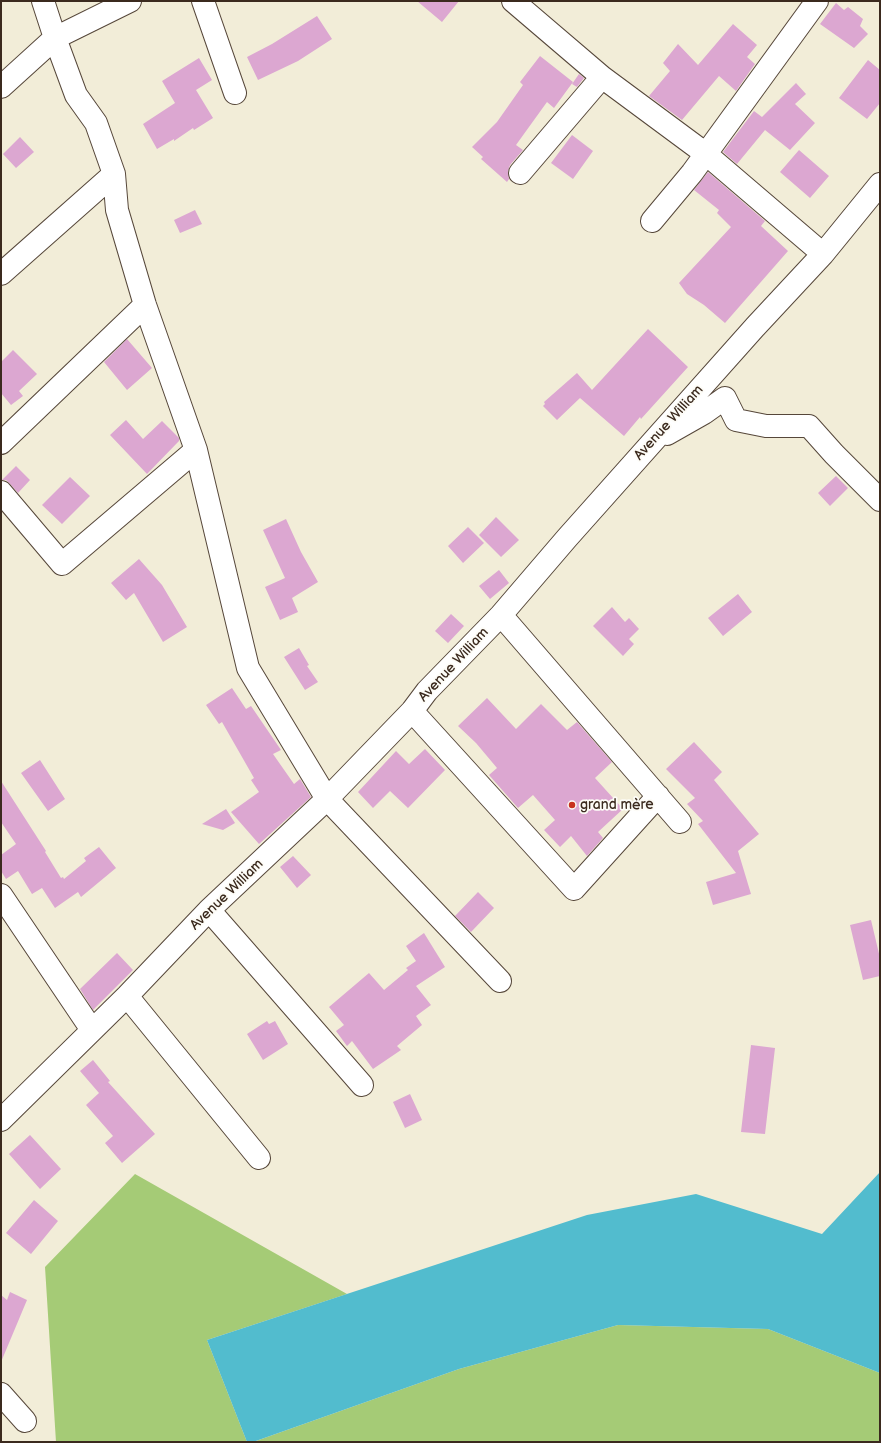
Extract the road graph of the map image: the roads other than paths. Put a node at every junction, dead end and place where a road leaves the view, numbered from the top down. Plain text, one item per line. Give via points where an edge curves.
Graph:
1 (43, 1) edge
2 (130, 1) edge
3 (203, 1) edge
4 (513, 1) edge
5 (817, 1) edge
6 (55, 38) junction
7 (602, 77) junction
8 (1, 87) edge
9 (235, 94) dead end
10 (706, 154) junction
11 (520, 173) dead end
12 (114, 174) junction
13 (880, 184) edge
14 (652, 221) dead end
15 (823, 254) junction
16 (1, 274) edge
17 (145, 305) junction
18 (1, 442) edge
19 (651, 443) junction
20 (196, 450) junction
21 (1, 492) edge
22 (880, 500) edge
23 (501, 615) junction
24 (412, 711) junction
25 (658, 796) junction
26 (327, 799) junction
27 (680, 822) dead end
28 (1, 895) edge
29 (209, 910) junction
30 (500, 981) dead end
31 (127, 996) junction
32 (92, 1030) junction
33 (362, 1085) dead end
34 (1, 1120) edge
35 (259, 1158) dead end
36 (1, 1394) edge
37 (25, 1421) dead end

1 - 6 street
2 - 6 street
3 - 9 street
4 - 7 street
5 - 10 street
6 - 8 street
6 - 12 street via 76,95 96,123
7 - 10 street
7 - 11 street
10 - 14 street
10 - 15 street
12 - 16 street
12 - 17 street via 117,210
13 - 15 street, Avenue William
15 - 19 street, Avenue William
17 - 18 street
17 - 20 street
19 - 22 street via 725,398 736,420 766,426 809,426
19 - 23 street, Avenue William
20 - 21 street via 62,564
20 - 26 street via 248,668
23 - 24 street, Avenue William via 427,691
23 - 25 street
24 - 25 street via 574,889
24 - 26 street, Avenue William
25 - 27 street
26 - 29 street, Avenue William
26 - 30 street
28 - 32 street
29 - 31 street, Avenue William
29 - 33 street
31 - 32 street, Avenue William
31 - 35 street
32 - 34 street, Avenue William
36 - 37 street

